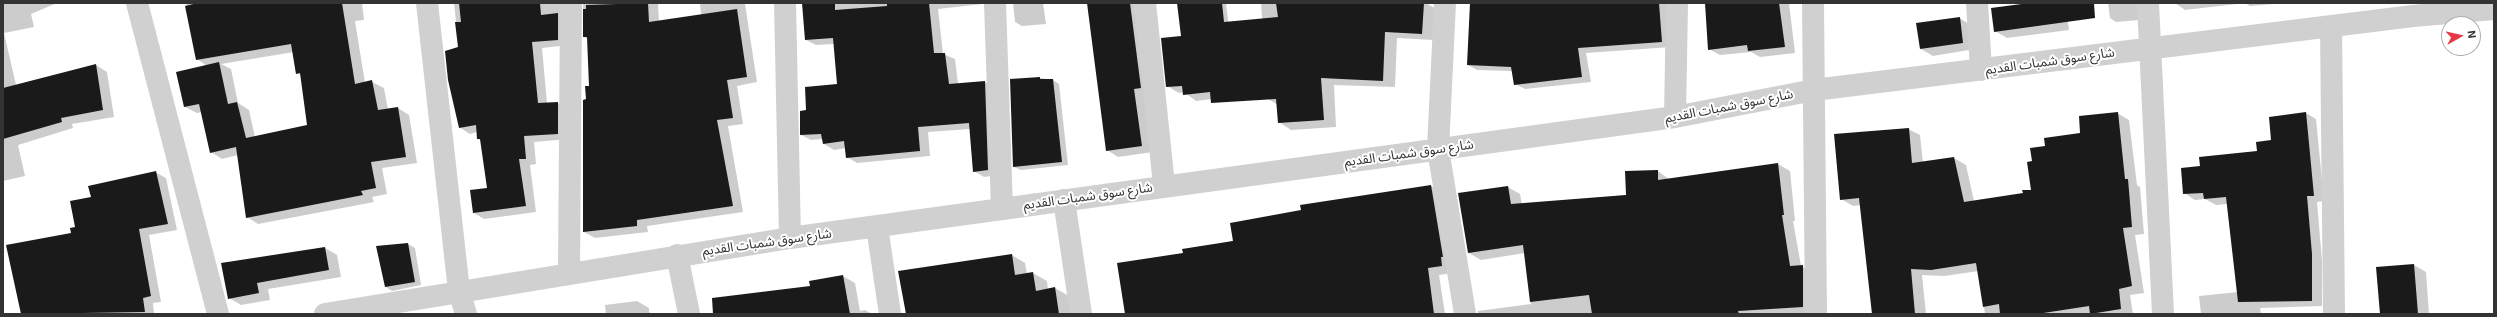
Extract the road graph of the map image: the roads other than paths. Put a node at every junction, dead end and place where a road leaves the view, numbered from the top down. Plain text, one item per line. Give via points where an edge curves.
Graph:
1 (137, 3) edge
2 (427, 3) edge
3 (572, 3) edge
4 (785, 3) edge
5 (995, 3) edge
6 (1145, 3) edge
7 (1445, 3) edge
8 (1677, 3) edge
9 (1813, 3) edge
10 (1977, 3) edge
11 (2148, 3) edge
12 (2494, 9) edge
13 (2413, 10) edge
14 (2331, 26) junction
15 (2149, 48) junction
16 (1981, 70) junction
17 (1814, 90) junction
18 (1675, 117) junction
19 (1438, 149) junction
20 (1164, 185) junction
21 (1064, 200) junction
22 (1002, 209) junction
23 (877, 227) junction
24 (790, 238) junction
25 (677, 255) junction
26 (569, 273) junction
27 (459, 291) junction
28 (218, 314) edge
29 (326, 314) edge
30 (466, 314) edge
31 (689, 314) edge
32 (890, 314) edge
33 (1081, 314) edge
34 (1465, 314) edge
35 (1816, 314) edge
36 (2163, 314) edge
37 (2334, 314) edge

1 - 28 street
2 - 27 street
3 - 26 street
4 - 24 street
5 - 22 street
6 - 20 street
7 - 19 street
8 - 18 street
9 - 17 street
10 - 16 street
11 - 15 street
12 - 13 street, شارع سوق شمبات القديم
13 - 14 street, شارع سوق شمبات القديم
14 - 15 street, شارع سوق شمبات القديم
14 - 37 street
15 - 16 street, شارع سوق شمبات القديم
15 - 36 street
16 - 17 street, شارع سوق شمبات القديم
17 - 18 street, شارع سوق شمبات القديم
17 - 35 street
18 - 19 street, شارع سوق شمبات القديم
19 - 20 street, شارع سوق شمبات القديم
19 - 34 street
20 - 21 street, شارع سوق شمبات القديم
21 - 22 street, شارع سوق شمبات القديم
21 - 33 street
22 - 23 street, شارع سوق شمبات القديم
23 - 24 street, شارع سوق شمبات القديم
23 - 32 street
24 - 25 street, شارع سوق شمبات القديم
25 - 26 street, شارع سوق شمبات القديم
25 - 31 street
26 - 27 street, شارع سوق شمبات القديم
27 - 29 street, شارع سوق شمبات القديم
27 - 30 street

